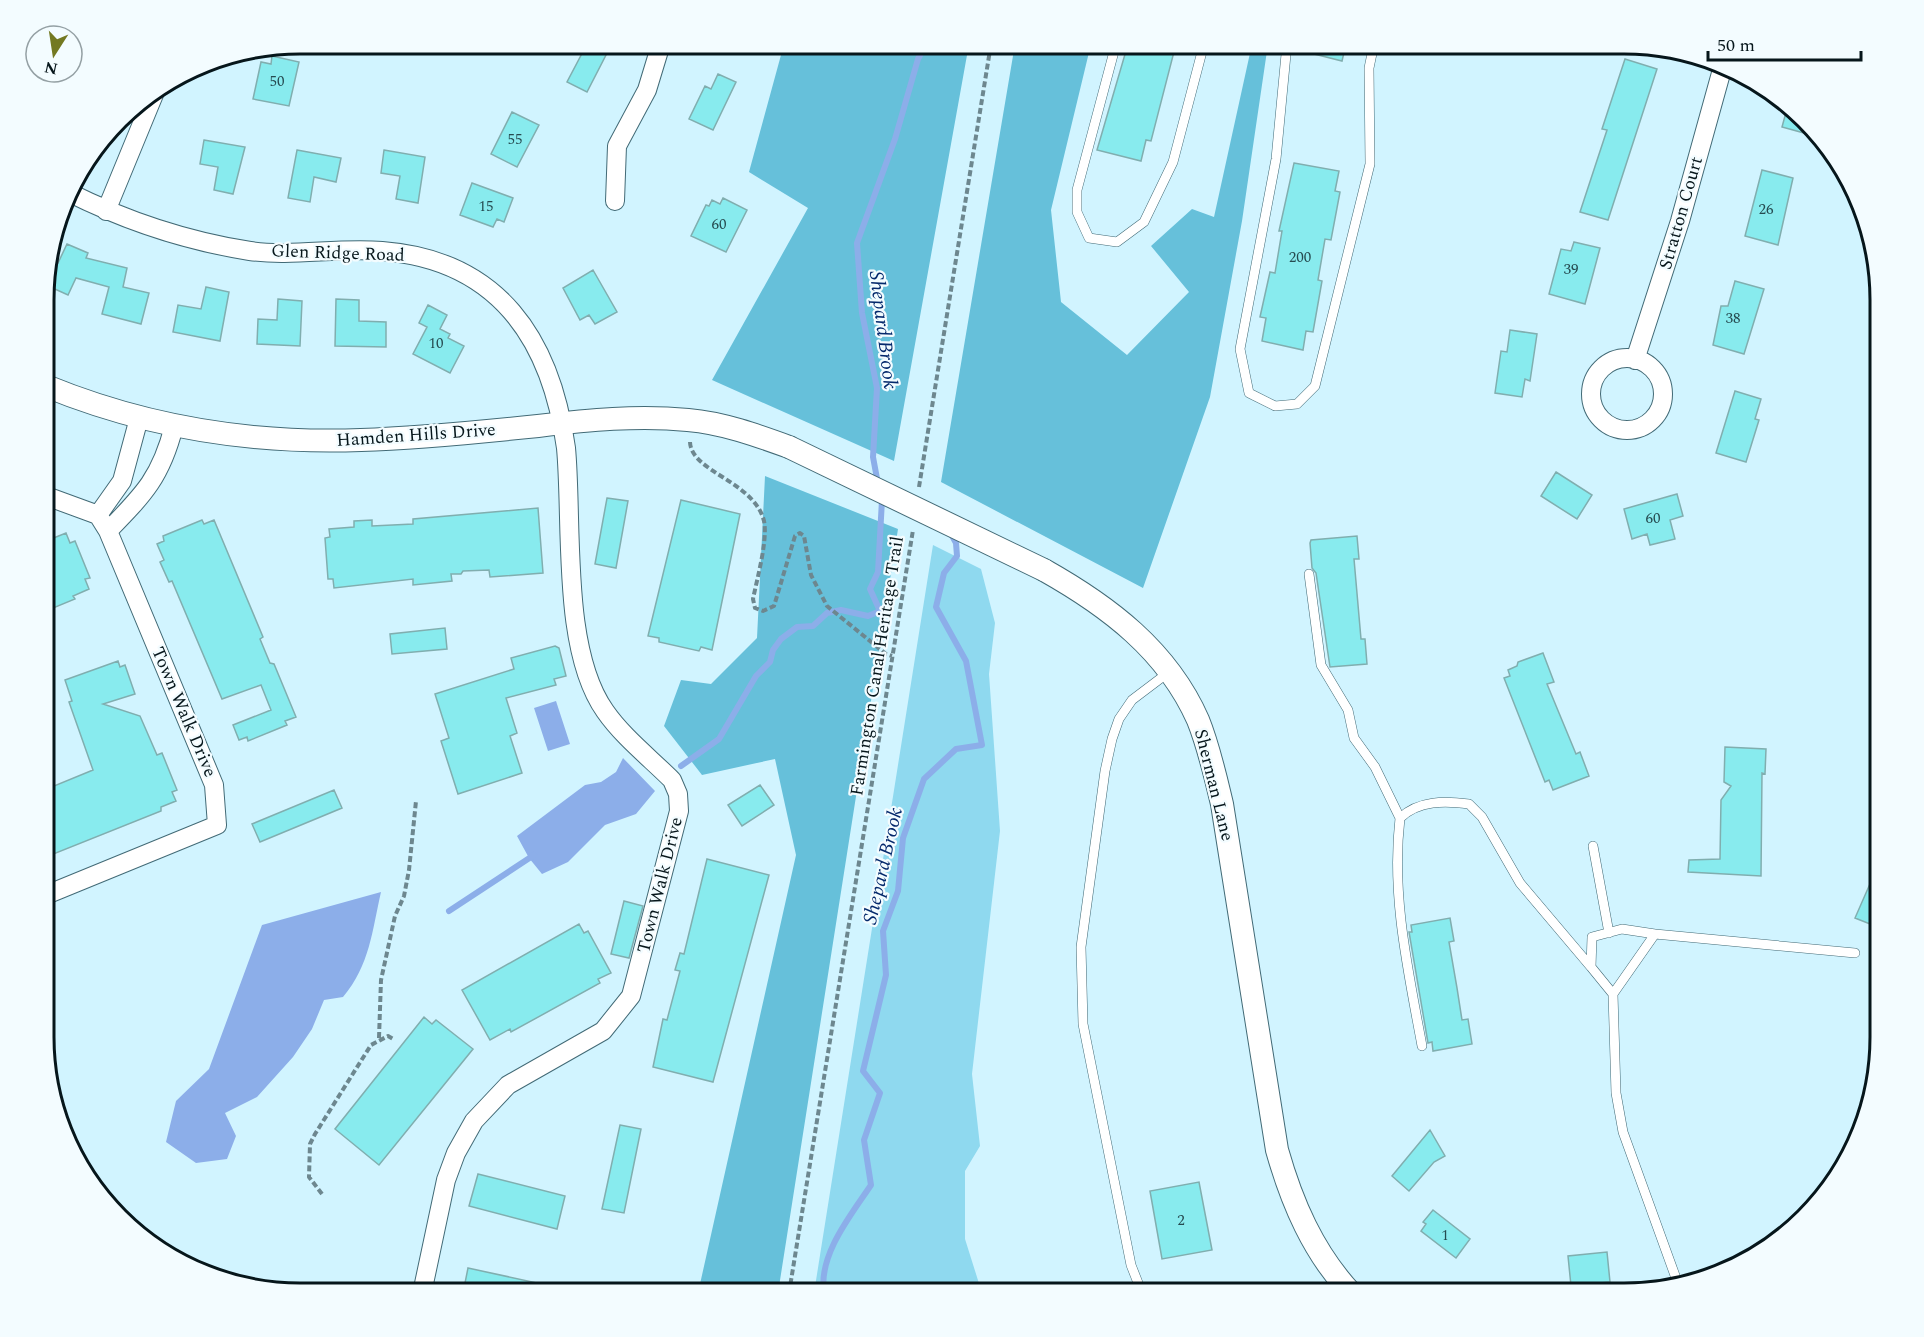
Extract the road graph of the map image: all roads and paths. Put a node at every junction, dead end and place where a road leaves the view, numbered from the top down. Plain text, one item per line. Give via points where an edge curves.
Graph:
1 (658, 54) edge
2 (989, 54) edge
3 (1113, 54) edge
4 (1201, 54) edge
5 (1286, 54) edge
6 (1372, 54) edge
7 (1721, 74) edge
8 (149, 105) edge
9 (77, 196) edge
10 (615, 201) dead end
11 (106, 211) junction
12 (1635, 360) dead end
13 (54, 389) edge
14 (139, 418) junction
15 (689, 420) junction
16 (562, 423) junction
17 (174, 426) junction
18 (789, 447) joint
19 (918, 494) dead end
20 (54, 499) edge
21 (98, 515) junction
22 (914, 526) dead end
23 (108, 531) junction
24 (1309, 574) dead end
25 (892, 656) junction
26 (1169, 672) junction
27 (416, 801) dead end
28 (1400, 819) junction
29 (1593, 846) dead end
30 (54, 892) edge
31 (1609, 933) junction
32 (1655, 934) junction
33 (1855, 953) dead end
34 (1591, 967) junction
35 (1613, 994) junction
36 (379, 1038) junction
37 (393, 1039) dead end
38 (1422, 1046) dead end
39 (322, 1194) dead end
40 (1676, 1277) edge
41 (424, 1283) edge
42 (791, 1283) edge
43 (1138, 1283) edge
44 (1343, 1283) edge

1 - 10 street via 647,90 617,146
2 - 19 path
3 - 4 lane via 1077,190 1077,212 1089,238 1117,242 1144,222 1173,162
5 - 6 lane via 1276,159 1240,349 1249,393 1275,406 1297,405 1315,386 1328,341 1370,164
7 - 12 street, Stratton Court via 1680,221
8 - 11 street
9 - 11 street, Glen Ridge Road
11 - 16 street, Glen Ridge Road via 176,236 252,251 382,250 416,255 462,271 500,299 525,327 549,374
13 - 14 street, Hamden Hills Drive
14 - 17 street, Hamden Hills Drive
14 - 21 street via 122,481
15 - 16 street, Hamden Hills Drive via 627,418
15 - 18 street, Hamden Hills Drive via 741,430
15 - 25 path via 693,455 744,490 762,516 765,529 753,599 755,608 763,611 774,606 797,533 804,536 811,575 827,606
16 - 17 street, Hamden Hills Drive via 435,435 303,441
16 - 41 street, Town Walk Drive via 571,512 574,609 583,658 604,710 672,780 678,794 676,827 631,996 603,1031 508,1085 474,1121 446,1180
17 - 23 street via 158,474
18 - 26 street, Sherman Lane, bridge via 1044,570 1114,614
20 - 21 street
21 - 23 street, Town Walk Drive
22 - 25 path, Farmington Canal Heritage Trail
23 - 30 street, Town Walk Drive via 214,785 217,825
24 - 28 lane via 1321,665 1348,710 1354,738 1375,767
25 - 42 path, Farmington Canal Heritage Trail
26 - 43 lane via 1132,700 1112,739 1081,947 1083,1024 1131,1265
26 - 44 street, Sherman Lane via 1198,721 1222,804 1270,1114 1287,1185 1322,1257
27 - 36 path via 404,896 395,916 381,980
28 - 34 lane via 1411,808 1444,801 1469,804 1482,817 1520,883
28 - 38 lane via 1399,908
29 - 31 lane
31 - 32 lane via 1622,929
31 - 34 lane via 1592,937
32 - 33 lane
32 - 35 lane
34 - 35 lane
35 - 40 lane via 1616,1093 1623,1132
36 - 37 path
36 - 39 path via 310,1144 309,1178

